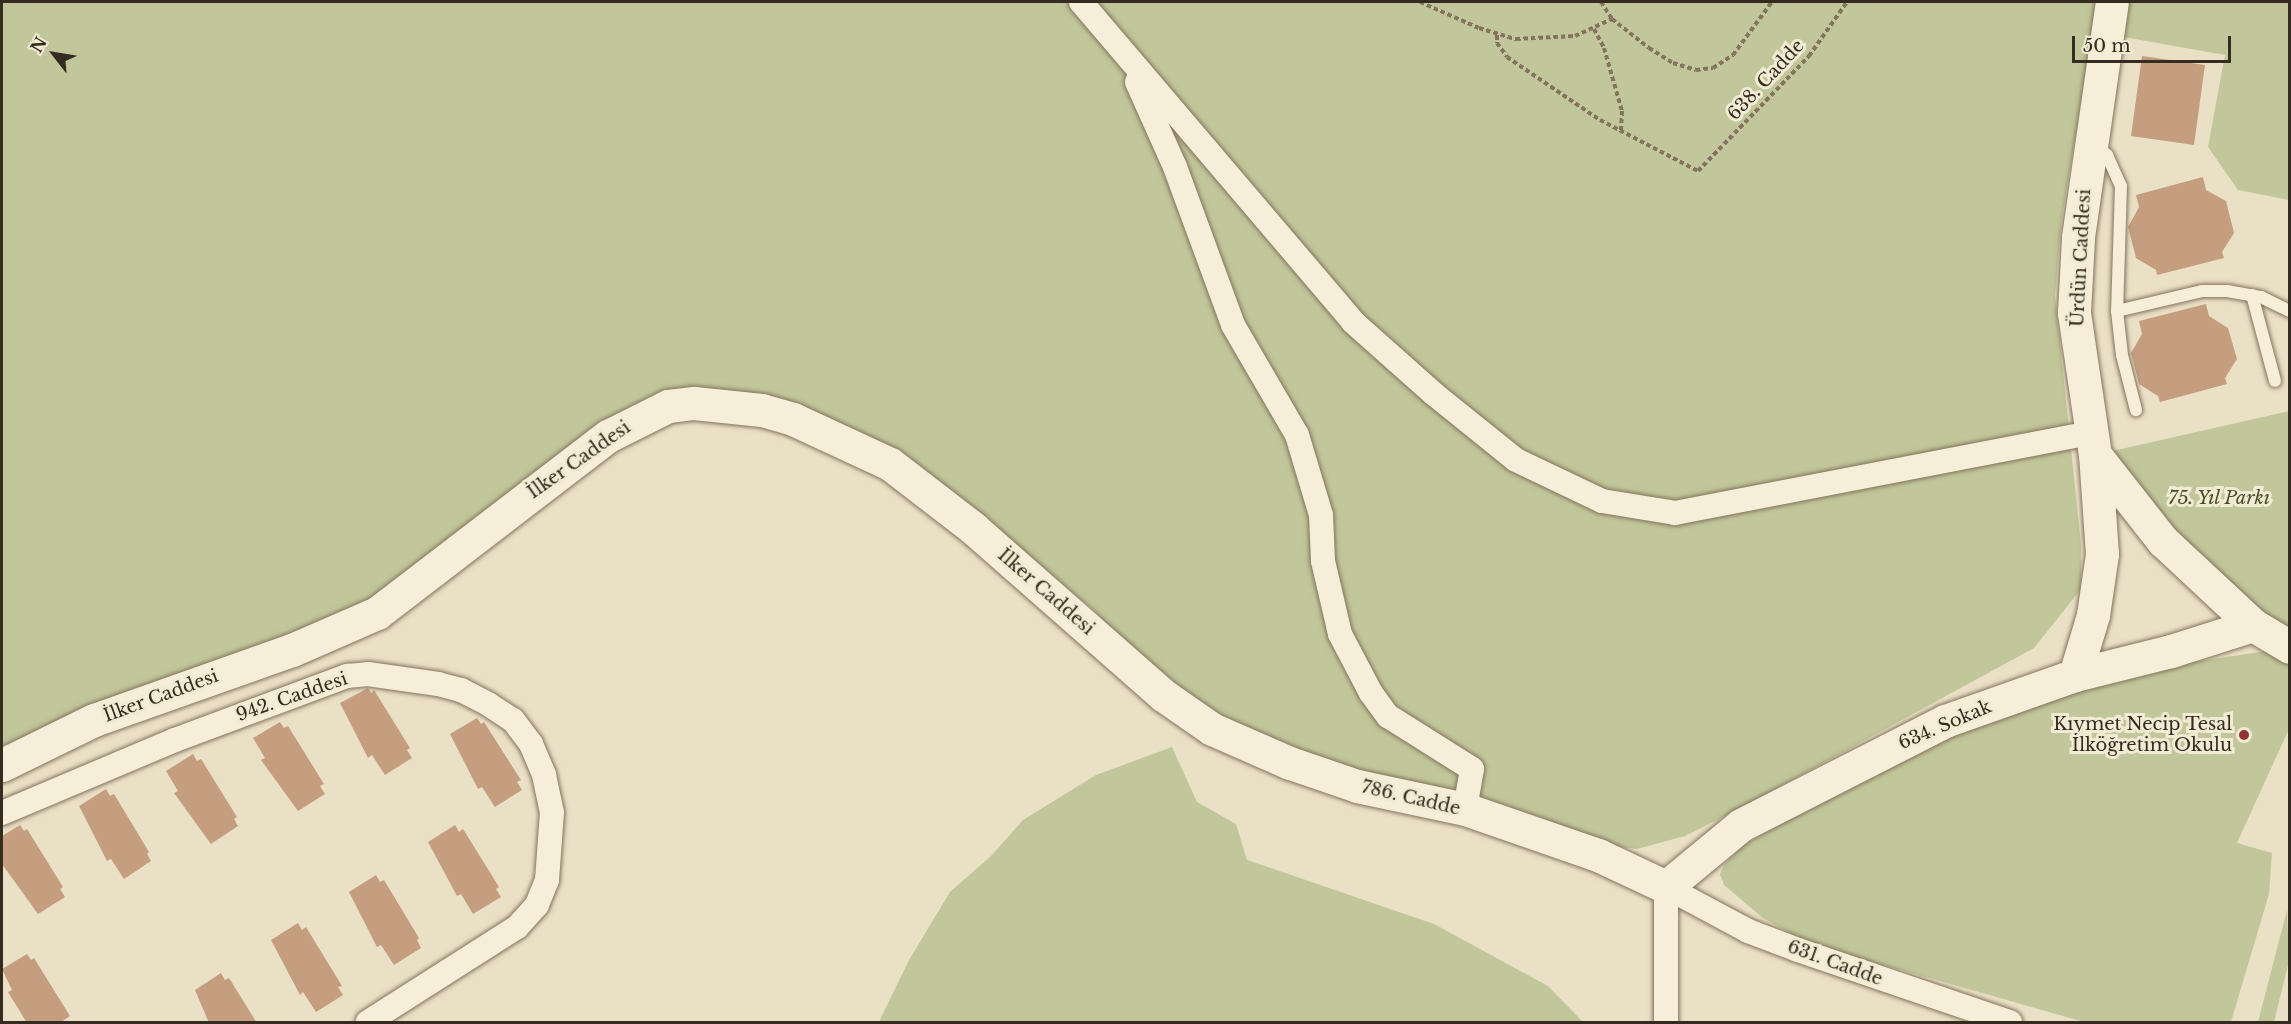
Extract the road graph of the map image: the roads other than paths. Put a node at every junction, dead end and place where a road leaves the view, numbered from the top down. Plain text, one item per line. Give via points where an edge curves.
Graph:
1 (1080, 2) edge
2 (2112, 2) edge
3 (2090, 141) junction
4 (2252, 295) junction
5 (2117, 310) junction
6 (2289, 311) edge
7 (2275, 381) dead end
8 (2136, 410) dead end
9 (2093, 444) junction
10 (2253, 625) junction
11 (2289, 646) edge
12 (2074, 675) junction
13 (1163, 694) joint
14 (2, 765) edge
15 (1466, 809) junction
16 (2, 813) edge
17 (1666, 887) junction
18 (368, 1023) edge
19 (1666, 1023) edge
20 (2010, 1023) edge

1 - 9 street via 1353,322 1516,460 1602,501 1675,513
1 - 15 street via 1143,94 1187,197 1212,276 1233,325 1297,435 1322,515 1323,561 1340,633 1371,693 1388,716 1472,769
2 - 3 main road, Ürdün Caddesi
3 - 5 lane via 2107,155 2121,186
3 - 9 main road, Ürdün Caddesi via 2078,237 2074,312
4 - 5 lane via 2202,291
4 - 6 lane
4 - 7 lane
5 - 8 lane via 2122,354
9 - 10 main road via 2163,541
9 - 12 main road, Ürdün Caddesi via 2102,517 2099,588
10 - 11 main road
10 - 12 main road, 634. Sokak
12 - 17 main road, 634. Sokak via 1945,721 1794,797 1741,825
13 - 14 main road, İlker Caddesi via 957,515 890,464 793,419 762,410 694,403 668,406 608,436 377,613 292,650 94,720
13 - 15 main road, 786. Cadde via 1212,729 1290,763 1357,786
15 - 17 main road, 786. Cadde via 1598,855
16 - 18 street, 942. Caddesi via 186,735 347,676 368,674 438,684 462,690 488,704 513,720 531,744 544,775 552,812 547,880 537,905 518,927
17 - 19 street
17 - 20 street, 631. Cadde via 1748,930 1798,950

